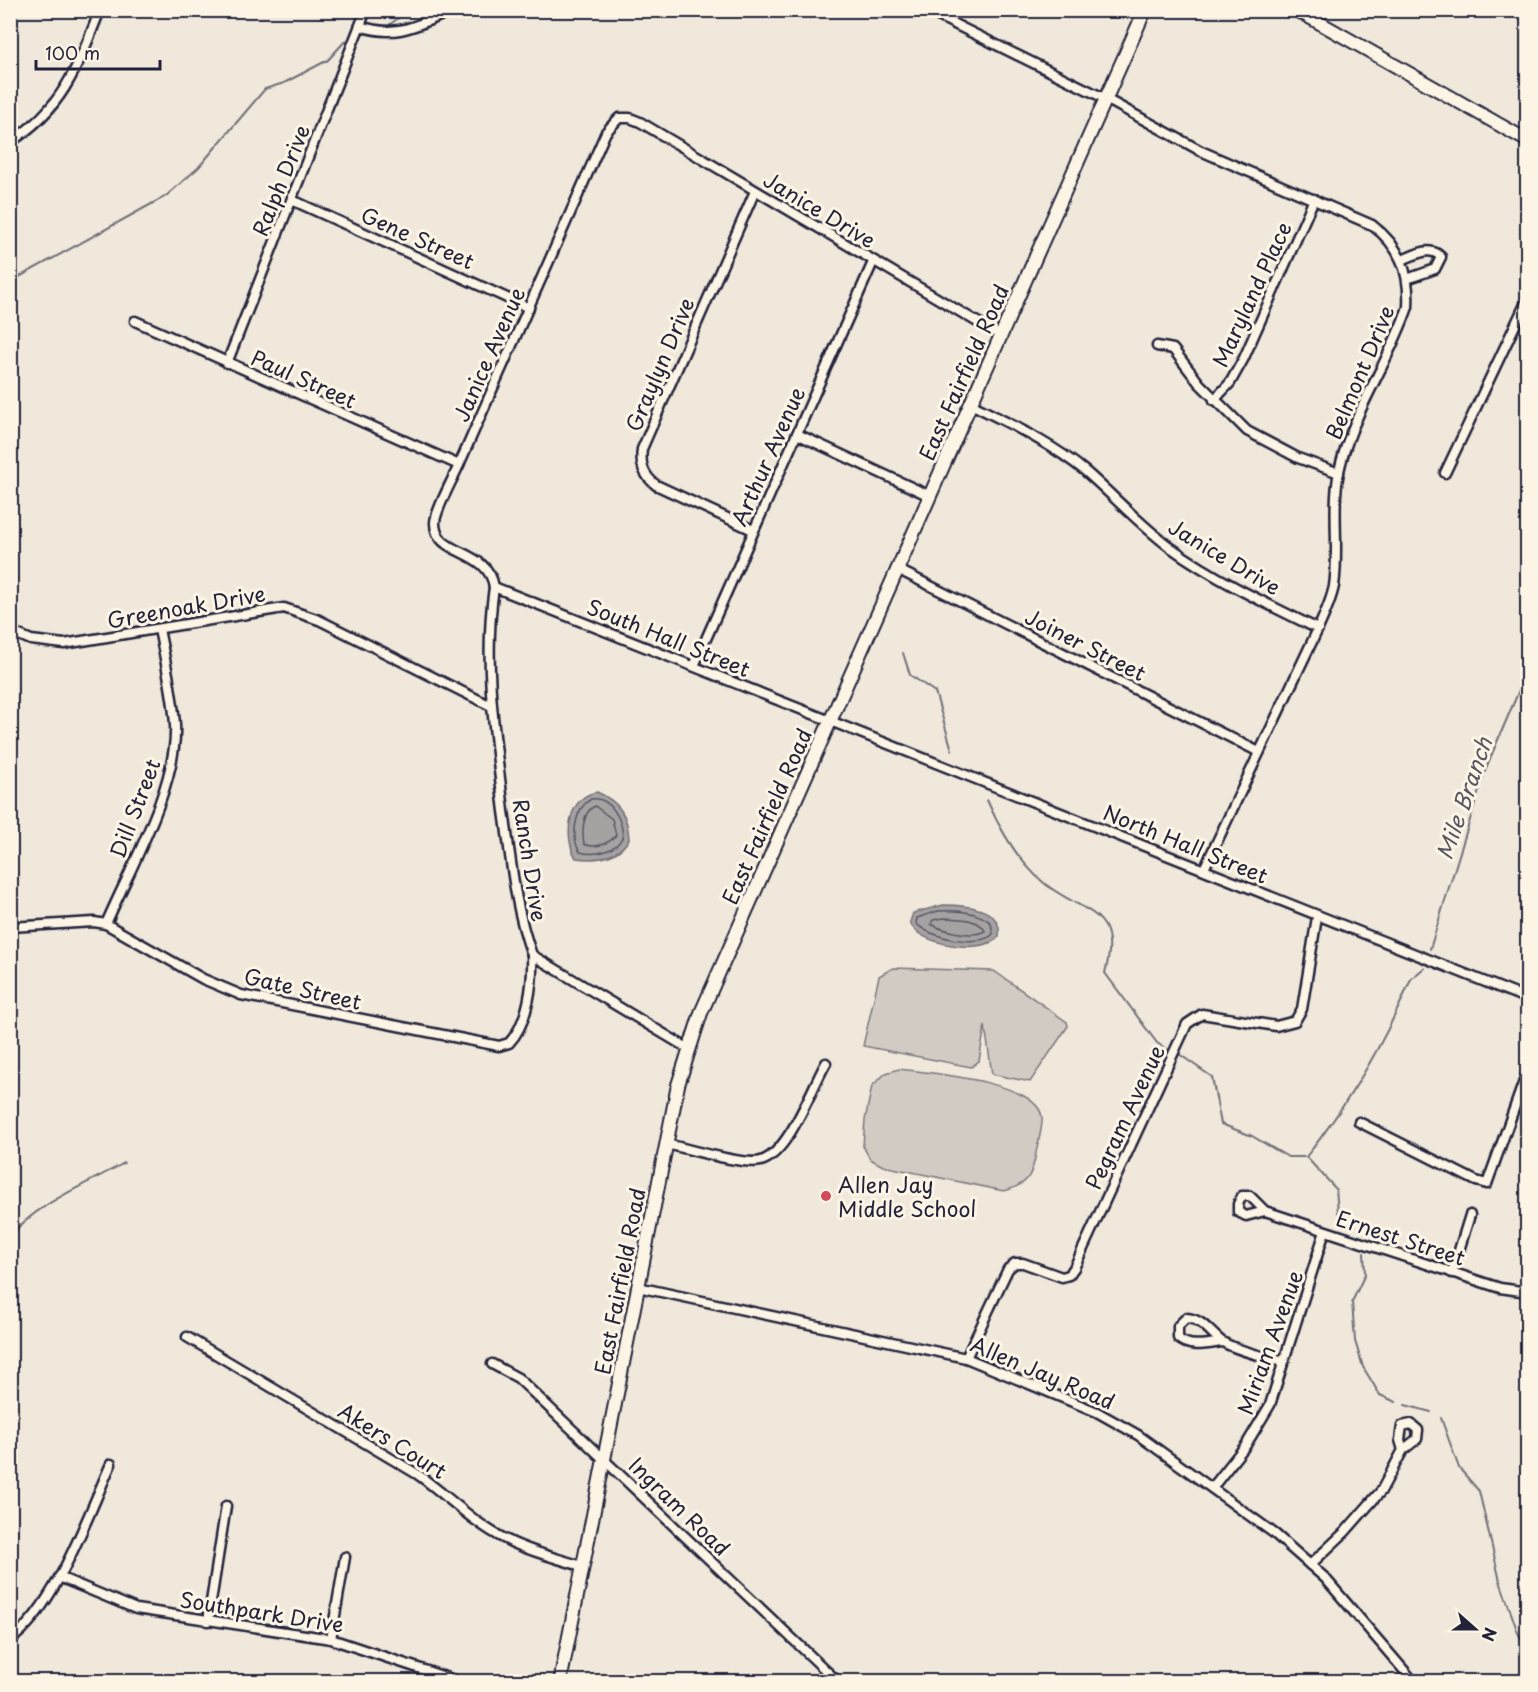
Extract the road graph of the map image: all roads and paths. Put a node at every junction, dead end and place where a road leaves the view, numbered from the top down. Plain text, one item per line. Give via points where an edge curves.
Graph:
1 (100, 10) edge
2 (366, 10) edge
3 (454, 10) edge
4 (926, 10) edge
5 (1145, 10) edge
6 (1297, 10) edge
7 (360, 26) junction
8 (1106, 99) junction
9 (619, 118) joint
10 (1527, 141) edge
11 (10, 142) edge
12 (755, 191) junction
13 (292, 200) junction
14 (1314, 200) junction
15 (1402, 260) junction
16 (873, 262) junction
17 (1407, 279) junction
18 (1527, 298) edge
19 (528, 308) junction
20 (135, 321) dead end
21 (1001, 336) junction
22 (1157, 346) dead end
23 (227, 363) junction
24 (1214, 400) junction
25 (971, 404) junction
26 (796, 434) junction
27 (459, 465) junction
28 (1339, 473) junction
29 (1445, 473) dead end
30 (930, 496) junction
31 (753, 530) junction
32 (897, 569) junction
33 (494, 587) junction
34 (159, 629) junction
35 (1318, 629) junction
36 (10, 631) edge
37 (694, 666) junction
38 (491, 706) junction
39 (830, 723) junction
40 (1259, 752) junction
41 (1204, 869) junction
42 (1317, 917) junction
43 (106, 924) junction
44 (10, 927) edge
45 (532, 955) junction
46 (1527, 999) edge
47 (689, 1050) junction
48 (826, 1063) dead end
49 (1527, 1070) edge
50 (1359, 1122) dead end
51 (666, 1144) junction
52 (1265, 1210) dead end
53 (1470, 1215) dead end
54 (1326, 1231) junction
55 (1452, 1273) junction
56 (638, 1287) junction
57 (1527, 1293) edge
58 (187, 1337) dead end
59 (1222, 1342) junction
60 (966, 1358) junction
61 (1284, 1362) junction
62 (492, 1364) dead end
63 (1403, 1450) dead end
64 (603, 1457) junction
65 (111, 1464) dead end
66 (1212, 1488) junction
67 (226, 1506) dead end
68 (345, 1557) dead end
69 (1310, 1564) junction
70 (581, 1566) junction
71 (59, 1577) junction
72 (208, 1621) junction
73 (332, 1639) junction
74 (10, 1640) edge
75 (460, 1682) edge
76 (560, 1682) edge
77 (838, 1682) edge
78 (1414, 1682) edge

1 - 11 street via 68,86 39,122
2 - 7 street, Ralph Drive
3 - 7 street via 402,32 380,32
4 - 8 street, Belmont Drive
5 - 8 main road, East Fairfield Road
6 - 10 main road
7 - 13 street, Ralph Drive
8 - 14 street, Belmont Drive via 1201,151
8 - 21 main road, East Fairfield Road
9 - 12 street, Janice Drive via 640,122
9 - 19 street, Janice Avenue via 606,132
12 - 16 street, Janice Drive
12 - 31 street, Graylyn Drive via 641,459 645,473 656,485
13 - 19 street, Gene Street
13 - 23 street, Ralph Drive
14 - 15 street, Belmont Drive via 1372,225 1392,242
14 - 24 street, Maryland Place via 1244,358 1230,383
15 - 17 street, Belmont Drive
15 - 17 street via 1428,250 1441,257 1435,269
16 - 21 street, Janice Drive
16 - 26 street, Arthur Avenue
17 - 28 street, Belmont Drive via 1408,307 1401,327 1351,434
18 - 29 street
19 - 27 street, Janice Avenue
20 - 23 street, Paul Street
21 - 25 main road, East Fairfield Road
22 - 24 street via 1173,349
23 - 27 street, Paul Street
24 - 28 street via 1269,445
25 - 30 main road, East Fairfield Road
25 - 35 street, Janice Drive via 1062,454 1136,519 1204,570
26 - 30 street
26 - 31 street, Arthur Avenue
27 - 33 street, Janice Avenue via 435,520 436,531 442,542 485,565 492,574
28 - 35 street, Belmont Drive via 1334,588
30 - 32 main road, East Fairfield Road
31 - 37 street, Arthur Avenue
32 - 39 main road, East Fairfield Road
32 - 40 street, Joiner Street
33 - 37 street, South Hall Street
33 - 38 street, Ranch Drive
34 - 36 street, Greenoak Drive via 64,644 31,640
34 - 38 street, Greenoak Drive via 284,608 319,620
34 - 43 street, Dill Street via 175,726 171,767
35 - 40 street, Belmont Drive
37 - 39 street, South Hall Street
38 - 45 street, Ranch Drive via 516,896
39 - 41 street, North Hall Street
39 - 47 main road, East Fairfield Road via 740,920
40 - 41 street, Belmont Drive
41 - 42 street, North Hall Street
42 - 46 street, North Hall Street
42 - 60 street, Pegram Avenue via 1301,1011 1295,1022 1276,1026 1202,1014 1187,1024 1074,1268 1069,1275 1062,1276 1014,1263
43 - 44 street, Gate Street
43 - 45 street, Gate Street via 203,979 241,995 499,1046 509,1043 520,1026 531,982
45 - 47 street
47 - 51 main road, East Fairfield Road
48 - 51 street via 779,1150 761,1161
49 - 50 street via 1487,1184
51 - 56 main road, East Fairfield Road
52 - 54 street, Ernest Street
53 - 55 street
54 - 55 street, Ernest Street
54 - 61 street, Miriam Avenue
55 - 57 street, Ernest Street
56 - 60 street, Allen Jay Road
56 - 64 main road, East Fairfield Road
58 - 70 street, Akers Court via 417,1474 508,1541
59 - 59 street via 1191,1318 1178,1326 1182,1342
59 - 61 street
60 - 66 street, Allen Jay Road via 1097,1412 1138,1435
61 - 66 street, Miriam Avenue via 1262,1422
62 - 64 street, Ingram Road via 518,1378
63 - 69 street via 1381,1491
64 - 70 main road, East Fairfield Road
64 - 77 street, Ingram Road
65 - 71 street
66 - 69 street, Allen Jay Road
67 - 72 street
68 - 73 street
69 - 78 street, Allen Jay Road via 1352,1607
70 - 76 main road, East Fairfield Road
71 - 72 street, Southpark Drive via 136,1609
71 - 74 street via 36,1617
72 - 73 street, Southpark Drive
73 - 75 street, Southpark Drive

